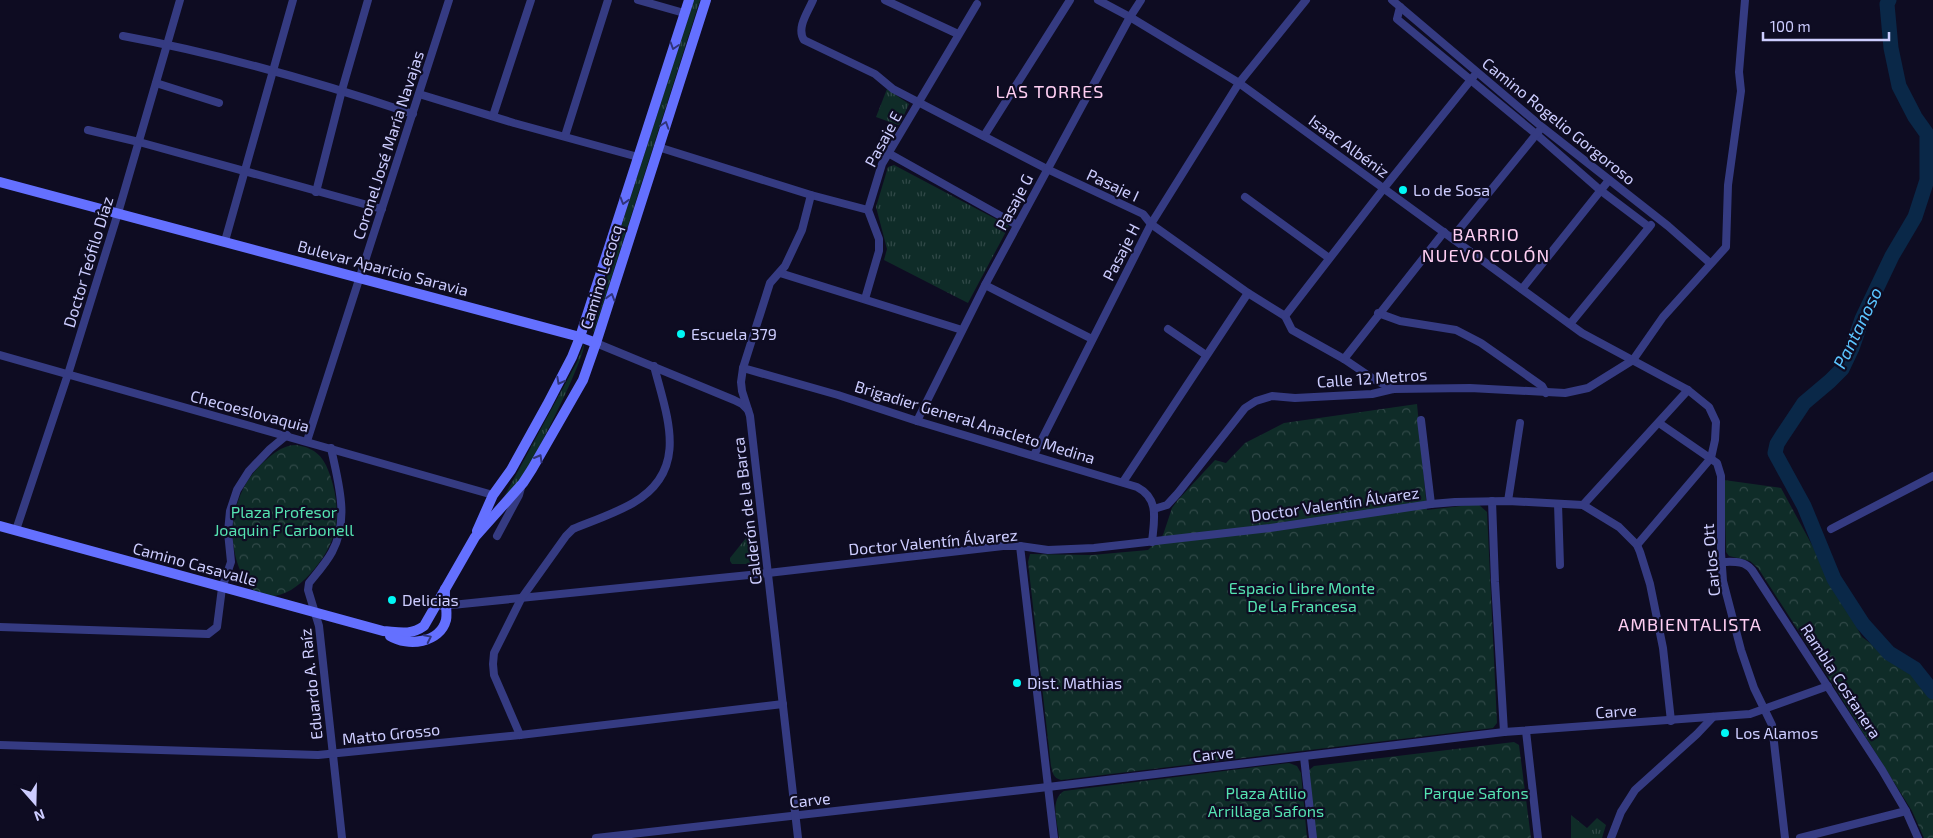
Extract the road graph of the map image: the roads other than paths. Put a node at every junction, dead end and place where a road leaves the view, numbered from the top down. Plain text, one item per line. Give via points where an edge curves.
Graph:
1 (180, 0) edge
2 (293, 0) edge
3 (368, 0) edge
4 (449, 0) edge
5 (531, 0) edge
6 (608, 0) edge
7 (638, 0) edge
8 (688, 0) edge
9 (706, 0) edge
10 (813, 0) edge
11 (885, 0) edge
12 (1070, 0) edge
13 (1098, 0) edge
14 (1142, 0) edge
15 (1306, 0) edge
16 (1392, 0) edge
17 (1744, 0) edge
18 (977, 4) dead end
19 (1400, 7) junction
20 (684, 12) junction
21 (1130, 17) junction
22 (958, 34) junction
23 (123, 36) dead end
24 (167, 44) junction
25 (273, 72) junction
26 (1477, 73) junction
27 (1471, 80) junction
28 (156, 83) junction
29 (1240, 83) junction
30 (342, 90) junction
31 (419, 94) junction
32 (919, 102) junction
33 (219, 103) dead end
34 (413, 114) junction
35 (493, 116) junction
36 (1542, 127) junction
37 (88, 130) dead end
38 (1536, 134) junction
39 (565, 136) junction
40 (984, 136) junction
41 (139, 142) junction
42 (658, 147) junction
43 (888, 153) junction
44 (638, 157) junction
45 (1047, 170) junction
46 (246, 173) junction
47 (1608, 180) junction
48 (0, 182) edge
49 (1384, 188) junction
50 (1600, 190) junction
51 (316, 192) junction
52 (812, 195) junction
53 (1245, 197) dead end
54 (382, 209) junction
55 (868, 210) junction
56 (118, 213) junction
57 (1657, 218) junction
58 (1017, 224) junction
59 (1151, 224) junction
60 (1649, 228) junction
61 (1444, 232) junction
62 (1452, 238) junction
63 (225, 241) junction
64 (1329, 258) junction
65 (1710, 263) junction
66 (780, 273) junction
67 (359, 277) junction
68 (985, 285) junction
69 (1522, 289) junction
70 (1248, 293) junction
71 (865, 299) junction
72 (1378, 313) junction
73 (1285, 316) junction
74 (1570, 324) junction
75 (1168, 329) dead end
76 (962, 330) junction
77 (580, 337) junction
78 (1092, 339) junction
79 (596, 343) junction
80 (0, 355) edge
81 (1206, 355) junction
82 (1344, 359) junction
83 (1633, 360) junction
84 (654, 366) junction
85 (743, 368) junction
86 (67, 375) junction
87 (1393, 389) junction
88 (1688, 390) junction
89 (1546, 392) junction
90 (748, 410) junction
91 (1422, 420) dead end
92 (917, 421) junction
93 (1520, 422) dead end
94 (1658, 423) junction
95 (287, 436) junction
96 (307, 441) junction
97 (331, 448) junction
98 (1034, 455) junction
99 (1711, 458) junction
100 (1933, 476) edge
101 (1123, 482) junction
102 (523, 483) junction
103 (493, 495) junction
104 (1492, 501) junction
105 (1508, 501) junction
106 (1431, 504) junction
107 (1558, 504) junction
108 (1583, 505) junction
109 (1154, 509) junction
110 (0, 526) edge
111 (1831, 529) dead end
112 (16, 530) junction
113 (497, 536) dead end
114 (475, 537) junction
115 (1152, 542) junction
116 (1637, 545) junction
117 (1020, 546) junction
118 (1722, 562) junction
119 (1560, 566) dead end
120 (768, 573) junction
121 (222, 588) junction
122 (445, 588) junction
123 (521, 599) junction
124 (435, 605) junction
125 (446, 607) junction
126 (316, 613) junction
127 (0, 627) edge
128 (383, 631) junction
129 (1828, 686) junction
130 (783, 704) junction
131 (1765, 710) junction
132 (1712, 717) junction
133 (1671, 720) junction
134 (1526, 731) junction
135 (1504, 732) junction
136 (520, 734) junction
137 (0, 745) edge
138 (332, 754) junction
139 (1304, 757) junction
140 (1048, 787) junction
141 (1906, 811) junction
142 (796, 816) junction
143 (342, 838) edge
144 (596, 838) edge
145 (798, 838) edge
146 (1054, 838) edge
147 (1313, 838) edge
148 (1538, 838) edge
149 (1611, 838) edge
150 (1785, 838) edge
151 (1800, 838) edge
152 (1918, 838) edge

1 - 24 street, Doctor Teófilo Díaz
2 - 25 street
3 - 30 street
4 - 31 street, Coronel José María Navajas
5 - 35 street
6 - 39 street
7 - 20 street
8 - 20 street, Camino Lecocq
42 -> 9 street, Camino Lecocq
10 - 32 street, Pasaje I via 801,28 804,40 875,74 893,89
11 - 22 street
12 - 40 street
13 - 21 street, Isaac Albéniz
14 - 21 street, Pasaje G
15 - 29 street, Pasaje H
16 - 19 street, Camino Rogelio Gorgoroso
17 - 65 street via 1739,72 1741,91 1728,186 1726,247
18 - 22 street, Pasaje E
19 - 26 street, Camino Rogelio Gorgoroso
19 - 27 street via 1397,18
20 -> 44 street, Camino Lecocq
21 - 29 street, Isaac Albéniz
21 - 45 street, Pasaje G
22 - 32 street, Pasaje E
23 - 24 street
24 - 25 street
24 - 28 street, Doctor Teófilo Díaz
25 - 30 street
25 - 46 street
26 - 27 street
26 - 36 street, Camino Rogelio Gorgoroso
27 - 38 street
27 - 49 street
28 - 33 street
28 - 41 street, Doctor Teófilo Díaz
29 - 49 street, Isaac Albéniz
29 - 59 street, Pasaje H
30 - 34 street
30 - 51 street
31 - 34 street, Coronel José María Navajas
31 - 35 street
32 - 40 street, Pasaje I
32 - 43 street, Pasaje E
34 - 54 street, Coronel José María Navajas
35 - 39 street
36 - 38 street
36 - 47 street, Camino Rogelio Gorgoroso
37 - 41 street
38 - 50 street
38 - 62 street
39 - 44 street
40 - 45 street, Pasaje I
41 - 46 street
41 - 56 street, Doctor Teófilo Díaz
42 - 52 street
79 -> 42 street, Camino Lecocq
43 - 55 street, Pasaje E
43 - 58 street
44 -> 77 street, Camino Lecocq
45 - 58 street, Pasaje G
45 - 59 street, Pasaje I via 1144,214
46 - 51 street
46 - 63 street
47 - 50 street
47 - 57 street, Camino Rogelio Gorgoroso
48 - 56 street, Bulevar Aparicio Saravia
49 - 61 street, Isaac Albéniz
49 - 64 street
50 - 60 street
50 - 69 street
51 - 54 street
52 - 55 street
52 - 66 street, Calderón de la Barca via 802,230
53 - 64 street
54 - 67 street, Coronel José María Navajas
55 - 71 street via 879,244
56 - 63 street, Bulevar Aparicio Saravia
56 - 86 street, Doctor Teófilo Díaz
57 - 60 street
57 - 65 street, Camino Rogelio Gorgoroso
58 - 68 street, Pasaje G
59 - 70 street, Pasaje I
59 - 78 street, Pasaje H
60 - 74 street
61 - 62 street, Isaac Albéniz
61 - 72 street
62 - 69 street, Isaac Albéniz
63 - 67 street, Bulevar Aparicio Saravia
64 - 73 street
65 - 83 street via 1663,317
66 - 71 street
66 - 85 street, Calderón de la Barca via 770,283
67 - 77 street, Bulevar Aparicio Saravia
67 - 96 street, Coronel José María Navajas
68 - 76 street, Pasaje G
68 - 78 street
69 - 74 street, Isaac Albéniz
70 - 73 street, Pasaje I
70 - 81 street
71 - 76 street
72 - 82 street
72 - 89 street via 1400,322 1456,330 1470,336
73 - 82 street, Pasaje I via 1292,330
74 - 83 street, Isaac Albéniz
75 - 81 street
76 - 92 street, Pasaje G
77 - 79 street, Bulevar Aparicio Saravia
77 -> 103 street, Camino Lecocq via 543,413
78 - 98 street, Pasaje H
79 - 84 street, Bulevar Aparicio Saravia
102 -> 79 street, Camino Lecocq via 582,380
80 - 86 street, Checoeslovaquia
81 - 101 street
82 - 87 street, Pasaje I
83 - 88 street, Isaac Albéniz
83 - 89 street, Calle 12 Metros via 1588,388 1566,393
84 - 90 street, Bulevar Aparicio Saravia via 734,400
84 - 123 street via 671,438 665,468 656,483 632,504 566,536
85 - 90 street, Calderón de la Barca via 741,382
85 - 92 street, Brigadier General Anacleto Medina
86 - 95 street, Checoeslovaquia
86 - 112 street, Doctor Teófilo Díaz
87 - 89 street, Calle 12 Metros via 1470,388
87 - 109 street, Calle 12 Metros via 1372,394 1272,396 1256,401 1245,408 1167,505
88 - 94 street
88 - 99 street, Isaac Albéniz via 1714,416
90 - 120 street, Calderón de la Barca
91 - 106 street
92 - 98 street, Brigadier General Anacleto Medina
93 - 105 street
94 - 99 street
94 - 108 street
95 - 96 street, Checoeslovaquia
95 - 121 street via 249,471 237,490 228,532 231,562
96 - 97 street, Checoeslovaquia
97 - 103 street, Checoeslovaquia
97 - 126 street, Eduardo A. Raíz via 342,503 341,524 333,551 309,583 309,595
98 - 101 street, Brigadier General Anacleto Medina
99 - 116 street
99 - 118 street, Carlos Ott via 1717,463 1721,476
100 - 111 street
101 - 109 street, Brigadier General Anacleto Medina via 1147,494
102 - 113 street
102 - 114 street, Camino Lecocq
103 - 114 street, Camino Lecocq
104 - 105 street, Doctor Valentín Álvarez
104 - 106 street, Doctor Valentín Álvarez
104 - 135 street
105 - 107 street, Doctor Valentín Álvarez
106 - 115 street, Doctor Valentín Álvarez
107 - 108 street, Doctor Valentín Álvarez
107 - 119 street
108 - 116 street via 1619,527
109 - 115 street
110 - 112 street, Camino Casavalle
112 - 121 street, Camino Casavalle
114 - 122 street, Camino Lecocq
115 - 117 street, Doctor Valentín Álvarez via 1069,551
116 - 133 street via 1650,584 1663,648
117 - 120 street, Doctor Valentín Álvarez
117 - 140 street
118 - 129 street, Rambla Costanera via 1747,564
118 - 131 street, Carlos Ott via 1723,581 1741,650
120 - 123 street, Doctor Valentín Álvarez
120 - 130 street, Calderón de la Barca
121 - 126 street, Camino Casavalle
121 - 127 street via 217,626 208,634
122 - 124 street, Camino Lecocq
122 - 125 street
123 - 125 street, Doctor Valentín Álvarez
123 - 136 street via 494,653 493,664 494,675
124 - 125 street, Doctor Valentín Álvarez
124 - 128 street, Camino Lecocq via 424,626 418,630 405,633
128 -> 125 street via 407,642 427,639 444,624
126 - 128 street, Camino Casavalle
126 - 138 street, Eduardo A. Raíz
129 - 131 street, Carve
129 - 141 street, Rambla Costanera
130 - 136 street, Matto Grosso
130 - 142 street, Calderón de la Barca
131 - 132 street, Carve
131 - 150 street, Carlos Ott via 1773,733
132 - 133 street, Carve
132 - 149 street via 1698,734 1635,790 1620,812
133 - 134 street, Carve
134 - 135 street, Carve
134 - 148 street
135 - 139 street, Carve
136 - 138 street, Matto Grosso
137 - 138 street, Matto Grosso
138 - 143 street, Eduardo A. Raíz
139 - 140 street, Carve
139 - 147 street
140 - 142 street, Carve
140 - 146 street
141 - 151 street
141 - 152 street, Rambla Costanera
142 - 144 street, Carve
142 - 145 street, Calderón de la Barca

